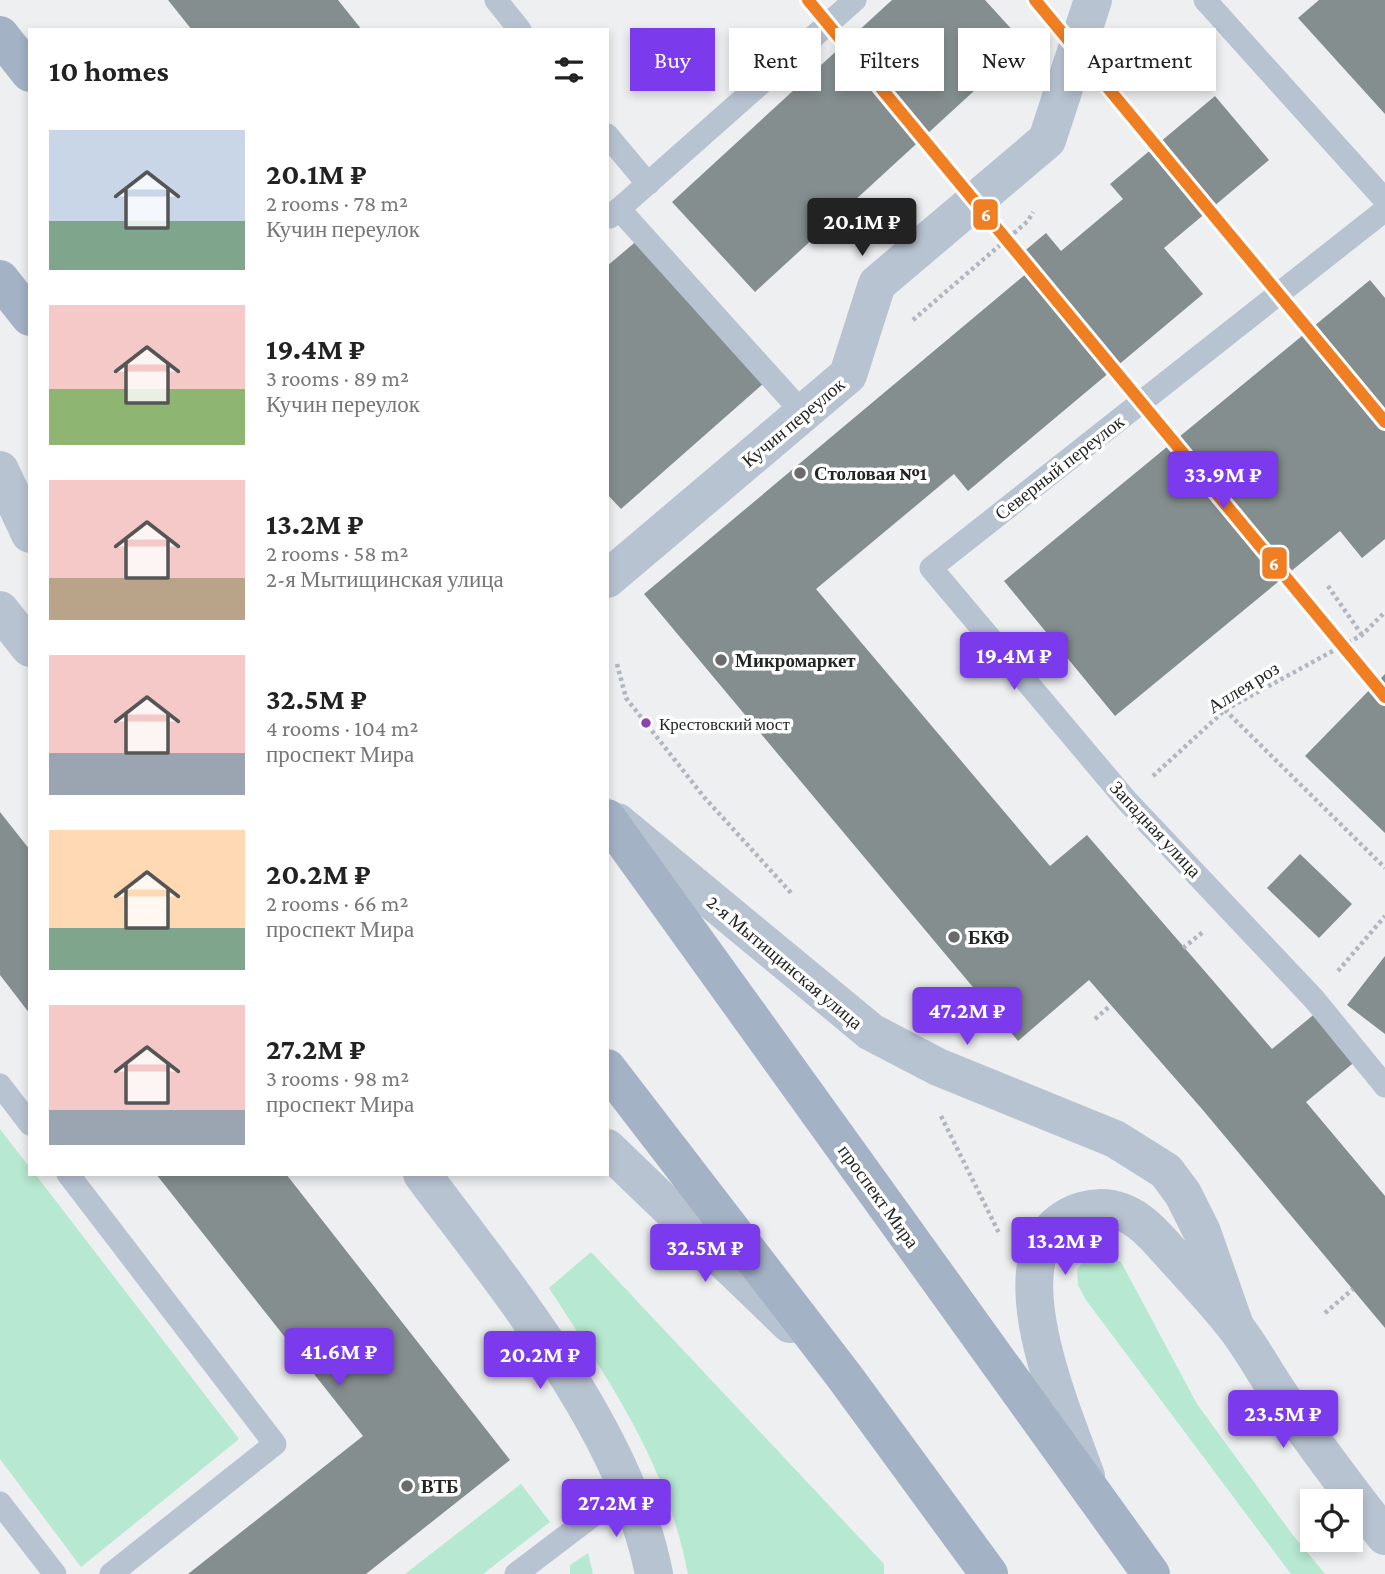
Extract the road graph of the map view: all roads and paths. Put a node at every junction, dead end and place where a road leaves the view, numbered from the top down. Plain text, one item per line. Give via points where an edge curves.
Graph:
1 (496, 0) edge
2 (855, 0) edge
3 (1093, 0) edge
4 (1205, 0) edge
5 (518, 28) edge
6 (0, 35) edge
7 (28, 70) edge
8 (609, 137) edge
9 (648, 184) junction
10 (1385, 200) edge
11 (1385, 210) edge
12 (613, 214) edge
13 (0, 279) edge
14 (28, 314) edge
15 (803, 413) junction
16 (0, 456) edge
17 (0, 470) edge
18 (28, 492) edge
19 (28, 530) edge
20 (931, 568) joint
21 (609, 577) edge
22 (1328, 586) dead end
23 (1385, 612) edge
24 (1362, 635) junction
25 (617, 664) dead end
26 (1225, 710) junction
27 (1127, 801) junction
28 (609, 818) edge
29 (609, 819) edge
30 (1385, 868) edge
31 (793, 895) dead end
32 (1385, 916) edge
33 (1314, 999) junction
34 (1111, 1005) dead end
35 (1095, 1019) dead end
36 (609, 1072) edge
37 (0, 1085) edge
38 (1385, 1086) edge
39 (940, 1115) dead end
40 (28, 1121) edge
41 (609, 1150) edge
42 (70, 1176) edge
43 (423, 1176) edge
44 (1002, 1237) dead end
45 (1353, 1289) dead end
46 (1325, 1313) dead end
47 (1235, 1326) junction
48 (844, 1376) junction
49 (629, 1488) junction
50 (1093, 1495) junction
51 (0, 1503) edge
52 (1385, 1536) edge
53 (55, 1574) edge
54 (111, 1574) edge
55 (516, 1574) edge
56 (654, 1574) edge
57 (989, 1574) edge
58 (1151, 1574) edge

1 - 5 lane
2 - 9 lane
3 - 15 street, Кучин переулок via 1046,139 877,284 848,375
4 - 10 lane
6 - 7 main road
8 - 9 lane
9 - 12 lane
11 - 20 lane, Северный переулок
12 - 15 lane
13 - 14 main road
15 - 21 street, Кучин переулок
16 - 18 street
17 - 19 street
20 - 27 lane, Западная улица
22 - 24 path
23 - 24 path, Аллея роз
24 - 26 path, Аллея роз
25 - 31 path via 626,698 704,797
26 - 27 path, Аллея роз
26 - 30 path
27 - 33 lane, Западная улица
28 - 47 street, 2-я Мытищинская улица via 871,1032 938,1067 1115,1139 1166,1171 1202,1233
29 - 50 main road, проспект Мира
32 - 33 path
33 - 38 lane, Западная улица
34 - 35 path
36 - 48 main road
37 - 40 lane
39 - 44 path
41 - 48 street
42 - 54 lane via 275,1444
43 - 49 street via 532,1321
45 - 46 path
47 - 50 street, 2-я Мытищинская улица via 1145,1227 1122,1212 1095,1208 1066,1216 1049,1234 1039,1252 1036,1304 1052,1381
47 - 52 street, 2-я Мытищинская улица
48 - 57 main road
49 - 55 lane
49 - 56 street
50 - 58 main road, проспект Мира
51 - 53 lane

